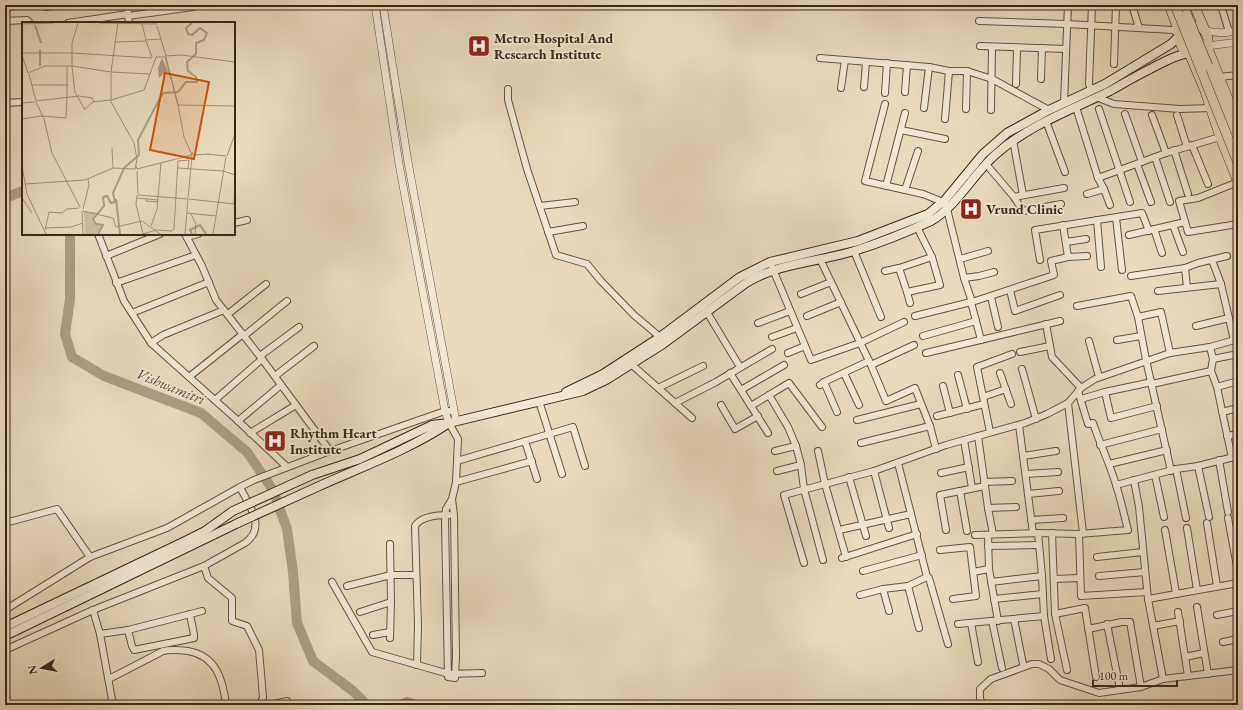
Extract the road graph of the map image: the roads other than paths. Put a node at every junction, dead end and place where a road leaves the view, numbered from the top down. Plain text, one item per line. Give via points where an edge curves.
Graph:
1 (58, 5) edge
2 (127, 5) edge
3 (375, 5) edge
4 (383, 5) edge
5 (1068, 5) edge
6 (1092, 5) edge
7 (1116, 5) edge
8 (1132, 5) edge
9 (1169, 5) edge
10 (1175, 5) edge
11 (1183, 5) edge
12 (1194, 5) edge
13 (1221, 5) edge
14 (46, 7) dead end
15 (193, 7) dead end
16 (129, 18) edge
17 (5, 21) edge
18 (979, 21) dead end
19 (29, 22) edge
20 (80, 22) edge
21 (1067, 24) junction
22 (1091, 26) junction
23 (1115, 27) junction
24 (1139, 28) junction
25 (1204, 30) junction
26 (1238, 31) edge
27 (1229, 32) junction
28 (1180, 35) junction
29 (1238, 42) edge
30 (980, 46) dead end
31 (1207, 46) junction
32 (992, 47) junction
33 (1017, 48) junction
34 (1042, 48) junction
35 (1066, 49) junction
36 (1188, 53) junction
37 (820, 58) dead end
38 (845, 60) junction
39 (866, 62) junction
40 (887, 64) junction
41 (1114, 64) dead end
42 (907, 65) junction
43 (928, 67) junction
44 (949, 71) junction
45 (968, 71) junction
46 (1238, 75) edge
47 (1219, 77) junction
48 (992, 79) junction
49 (1041, 79) dead end
50 (1016, 84) dead end
51 (864, 87) dead end
52 (841, 88) dead end
53 (508, 89) dead end
54 (905, 92) dead end
55 (885, 93) dead end
56 (1094, 93) junction
57 (22, 102) edge
58 (5, 103) edge
59 (1064, 103) junction
60 (885, 104) dead end
61 (1076, 107) junction
62 (924, 108) dead end
63 (1211, 108) junction
64 (966, 109) dead end
65 (1098, 109) dead end
66 (991, 110) dead end
67 (1049, 110) junction
68 (905, 113) dead end
69 (1125, 114) dead end
70 (1152, 115) dead end
71 (1177, 115) dead end
72 (945, 119) dead end
73 (1046, 121) junction
74 (1238, 124) edge
75 (901, 130) junction
76 (1220, 137) junction
77 (945, 139) dead end
78 (1013, 140) junction
79 (1238, 145) edge
80 (1190, 146) junction
81 (1174, 150) junction
82 (918, 151) dead end
83 (1166, 153) junction
84 (1155, 157) junction
85 (1140, 163) junction
86 (1238, 163) edge
87 (986, 164) junction
88 (1120, 170) junction
89 (1065, 172) dead end
90 (1098, 178) junction
91 (1238, 182) edge
92 (1208, 184) dead end
93 (886, 186) junction
94 (1064, 188) dead end
95 (1104, 189) junction
96 (905, 190) junction
97 (1087, 194) dead end
98 (1188, 194) dead end
99 (1023, 195) junction
100 (1014, 197) junction
101 (575, 202) dead end
102 (1130, 202) dead end
103 (1150, 202) dead end
104 (1170, 202) dead end
105 (1061, 204) dead end
106 (945, 205) junction
107 (1110, 205) dead end
108 (540, 206) junction
109 (1116, 218) junction
110 (246, 220) dead end
111 (1097, 220) junction
112 (1185, 222) junction
113 (235, 223) edge
114 (1238, 224) edge
115 (1063, 225) junction
116 (1173, 225) junction
117 (583, 226) dead end
118 (918, 227) junction
119 (1152, 230) junction
120 (548, 232) junction
121 (98, 235) edge
122 (158, 235) edge
123 (186, 236) edge
124 (1129, 236) dead end
125 (1086, 239) dead end
126 (1066, 242) junction
127 (988, 250) dead end
128 (854, 251) junction
129 (1183, 252) dead end
130 (1162, 253) dead end
131 (196, 255) junction
132 (106, 256) junction
133 (1087, 256) dead end
134 (1227, 256) dead end
135 (932, 257) junction
136 (1068, 257) junction
137 (820, 259) junction
138 (960, 259) junction
139 (1040, 260) dead end
140 (1212, 260) junction
141 (771, 266) junction
142 (1101, 267) dead end
143 (899, 268) junction
144 (1185, 268) junction
145 (1122, 270) dead end
146 (885, 271) dead end
147 (994, 272) dead end
148 (1131, 276) dead end
149 (964, 278) junction
150 (209, 282) junction
151 (832, 282) junction
152 (116, 283) junction
153 (266, 284) dead end
154 (1221, 284) junction
155 (1187, 288) junction
156 (1010, 290) junction
157 (1158, 291) dead end
158 (907, 292) junction
159 (801, 294) dead end
160 (1060, 295) dead end
161 (991, 297) junction
162 (287, 302) dead end
163 (841, 302) junction
164 (972, 302) junction
165 (910, 303) dead end
166 (1077, 306) dead end
167 (704, 308) junction
168 (790, 311) junction
169 (226, 312) junction
170 (132, 313) junction
171 (807, 316) dead end
172 (915, 316) dead end
173 (881, 317) dead end
174 (1138, 317) junction
175 (1229, 318) junction
176 (976, 321) junction
177 (1060, 321) dead end
178 (904, 322) dead end
179 (758, 323) dead end
180 (1046, 324) junction
181 (1196, 326) dead end
182 (298, 327) dead end
183 (998, 327) dead end
184 (797, 328) junction
185 (244, 335) junction
186 (923, 336) dead end
187 (1141, 336) junction
188 (660, 338) junction
189 (772, 338) dead end
190 (982, 340) junction
191 (1117, 340) dead end
192 (1236, 340) edge
193 (1089, 341) dead end
194 (860, 343) junction
195 (151, 344) junction
196 (914, 345) dead end
197 (314, 346) dead end
198 (805, 346) junction
199 (1050, 346) junction
200 (1210, 347) junction
201 (772, 349) dead end
202 (788, 352) dead end
203 (1020, 352) dead end
204 (926, 353) dead end
205 (1170, 353) junction
206 (1012, 354) dead end
207 (1238, 354) edge
208 (261, 358) junction
209 (1212, 359) junction
210 (1146, 360) junction
211 (870, 363) junction
212 (631, 364) junction
213 (784, 365) dead end
214 (703, 366) dead end
215 (740, 368) junction
216 (1022, 369) dead end
217 (1212, 371) junction
218 (730, 373) junction
219 (844, 373) junction
220 (1000, 373) dead end
221 (958, 375) dead end
222 (275, 376) junction
223 (189, 377) junction
224 (1099, 377) junction
225 (1238, 381) edge
226 (1152, 383) junction
227 (281, 385) junction
228 (943, 386) dead end
229 (1217, 387) junction
230 (658, 388) junction
231 (1006, 389) junction
232 (741, 390) junction
233 (1079, 390) junction
234 (1105, 392) junction
235 (769, 395) junction
236 (558, 396) junction
237 (1081, 399) junction
238 (215, 400) junction
239 (539, 401) junction
240 (984, 401) junction
241 (675, 403) junction
242 (1068, 403) junction
243 (922, 404) junction
244 (1011, 404) dead end
245 (296, 405) junction
246 (721, 405) dead end
247 (858, 405) dead end
248 (751, 406) junction
249 (1157, 406) junction
250 (1238, 408) edge
251 (967, 409) junction
252 (445, 411) junction
253 (453, 411) junction
254 (837, 412) dead end
255 (1222, 412) junction
256 (950, 413) junction
257 (758, 416) junction
258 (937, 416) dead end
259 (692, 418) dead end
260 (1036, 419) junction
261 (857, 420) dead end
262 (238, 421) junction
263 (452, 422) junction
264 (1019, 425) junction
265 (930, 426) junction
266 (822, 427) dead end
267 (1162, 429) junction
268 (990, 432) junction
269 (768, 433) dead end
270 (250, 434) junction
271 (550, 434) junction
272 (1238, 434) edge
273 (978, 436) junction
274 (1227, 436) junction
275 (964, 440) junction
276 (525, 441) junction
277 (861, 443) dead end
278 (1100, 445) junction
279 (796, 446) junction
280 (936, 449) junction
281 (330, 450) junction
282 (1167, 450) junction
283 (775, 451) dead end
284 (818, 451) dead end
285 (1056, 451) dead end
286 (1023, 456) junction
287 (1235, 457) edge
288 (1219, 460) junction
289 (458, 461) junction
290 (532, 461) junction
291 (898, 463) junction
292 (1109, 464) junction
293 (801, 465) junction
294 (585, 466) dead end
295 (1198, 466) junction
296 (969, 467) junction
297 (286, 468) junction
298 (1174, 470) junction
299 (777, 471) dead end
300 (874, 471) junction
301 (1058, 472) dead end
302 (941, 473) dead end
303 (562, 474) dead end
304 (1026, 474) junction
305 (1155, 475) junction
306 (537, 478) dead end
307 (849, 478) junction
308 (1134, 480) junction
309 (1012, 481) dead end
310 (456, 482) junction
311 (825, 484) junction
312 (985, 484) junction
313 (1116, 485) junction
314 (240, 487) junction
315 (972, 488) junction
316 (804, 489) junction
317 (960, 491) junction
318 (1059, 491) dead end
319 (1028, 494) junction
320 (452, 499) junction
321 (1016, 507) dead end
322 (988, 508) junction
323 (911, 514) junction
324 (446, 515) junction
325 (454, 515) junction
326 (1164, 517) dead end
327 (1063, 518) dead end
328 (1186, 518) dead end
329 (887, 519) junction
330 (1031, 520) junction
331 (5, 523) edge
332 (862, 525) junction
333 (889, 528) dead end
334 (1187, 528) dead end
335 (839, 530) junction
336 (946, 530) dead end
337 (1165, 530) dead end
338 (967, 531) dead end
339 (1035, 533) junction
340 (1052, 533) junction
341 (917, 534) junction
342 (1081, 534) junction
343 (975, 535) dead end
344 (990, 535) junction
345 (866, 536) dead end
346 (390, 544) dead end
347 (1038, 545) junction
348 (988, 546) junction
349 (940, 550) dead end
350 (1143, 552) junction
351 (922, 555) junction
352 (90, 557) junction
353 (1097, 557) dead end
354 (823, 560) dead end
355 (804, 563) dead end
356 (204, 566) junction
357 (989, 569) junction
358 (863, 571) dead end
359 (973, 572) junction
360 (1145, 572) junction
361 (1238, 572) edge
362 (390, 575) junction
363 (416, 575) junction
364 (1042, 576) junction
365 (1099, 576) dead end
366 (927, 577) junction
367 (1080, 578) junction
368 (1054, 579) junction
369 (332, 582) dead end
370 (991, 582) junction
371 (1238, 583) edge
372 (347, 586) dead end
373 (908, 586) junction
374 (1217, 586) junction
375 (883, 589) junction
376 (1197, 590) junction
377 (1147, 592) junction
378 (1176, 593) junction
379 (1042, 594) junction
380 (860, 595) dead end
381 (953, 599) dead end
382 (994, 599) junction
383 (1148, 599) junction
384 (391, 602) junction
385 (1197, 607) dead end
386 (5, 610) edge
387 (94, 610) junction
388 (202, 611) dead end
389 (889, 611) dead end
390 (1238, 611) edge
391 (360, 612) dead end
392 (1178, 612) dead end
393 (190, 614) junction
394 (448, 614) junction
395 (455, 614) junction
396 (1055, 614) junction
397 (1217, 615) dead end
398 (1044, 616) junction
399 (1014, 619) junction
400 (995, 621) junction
401 (1180, 621) junction
402 (971, 623) junction
403 (958, 624) dead end
404 (1107, 624) junction
405 (1153, 626) junction
406 (5, 627) edge
407 (919, 628) dead end
408 (1088, 629) junction
409 (128, 630) junction
410 (100, 634) junction
411 (373, 635) dead end
412 (5, 636) edge
413 (1238, 639) edge
414 (1223, 642) dead end
415 (948, 644) dead end
416 (5, 650) edge
417 (1204, 653) junction
418 (1185, 656) junction
419 (1051, 659) dead end
420 (978, 662) dead end
421 (1023, 664) dead end
422 (417, 665) junction
423 (1002, 668) dead end
424 (1067, 670) dead end
425 (1238, 670) edge
426 (482, 673) dead end
427 (448, 674) junction
428 (455, 674) junction
429 (1208, 674) junction
430 (1188, 676) junction
431 (1096, 677) dead end
432 (109, 679) junction
433 (1164, 679) junction
434 (1141, 687) junction
435 (1120, 689) junction
436 (287, 701) dead end
437 (113, 705) edge
438 (226, 705) edge
439 (260, 705) edge
440 (982, 705) edge

1 - 14 street
2 - 16 street
3 - 252 street via 400,164
4 - 253 street
5 - 21 street
6 - 22 street
7 - 23 street
8 - 24 street
9 - 28 main road
10 - 86 main road, bridge
11 - 79 main road, bridge
12 - 25 main road
13 - 27 street
15 - 16 street
16 - 20 street
17 - 19 street
18 - 21 street
21 - 22 street
21 - 35 street
22 - 23 street
22 - 56 street via 1089,84
23 - 24 street
23 - 41 street
24 - 28 street via 1173,30
25 - 27 street via 1213,33
25 - 28 main road via 1197,26 1189,26
25 - 31 main road via 1208,38
26 - 27 street
28 - 36 main road via 1180,44
28 - 56 main road via 1171,44
29 - 31 street
30 - 32 street
31 - 36 main road via 1197,54
31 - 47 main road
32 - 33 street
32 - 48 street
33 - 34 street
33 - 50 street
34 - 35 street
34 - 49 street
35 - 59 street
36 - 56 main road via 1176,55
36 - 63 main road
37 - 38 street
38 - 39 street
38 - 52 street
39 - 40 street
39 - 51 street
40 - 42 street
40 - 55 street
42 - 43 street
42 - 54 street
43 - 44 street
43 - 62 street
44 - 45 street
44 - 72 street
45 - 48 street
45 - 64 street
46 - 47 street
47 - 74 main road
48 - 66 street
48 - 67 street
53 - 108 street via 508,100
56 - 59 main road
56 - 61 main road
56 - 63 street via 1114,104 1180,109
57 - 58 street
59 - 67 main road
60 - 93 street via 865,181
61 - 73 main road
61 - 90 street
63 - 76 main road
65 - 88 street
67 - 106 main road via 1007,133 993,145 971,167
68 - 75 street
69 - 85 street
70 - 83 street
71 - 80 street
73 - 78 main road
73 - 89 street
75 - 77 street
75 - 93 street
76 - 80 street
76 - 91 main road
78 - 87 main road
78 - 99 street
80 - 81 street
80 - 92 street
81 - 83 street
81 - 98 street
82 - 96 street
83 - 84 street
84 - 85 street
84 - 104 street
85 - 88 street
85 - 103 street
87 - 100 street
87 - 106 main road
88 - 90 street
88 - 102 street
90 - 95 street
91 - 112 street via 1198,198 1179,201
93 - 96 street
94 - 99 street
95 - 97 street
95 - 107 street
96 - 106 street via 923,194
99 - 100 street
100 - 105 street via 1023,211
101 - 108 street
106 - 118 main road via 939,216
106 - 138 street
106 - 141 main road via 858,241
108 - 120 street
109 - 111 street
109 - 119 street via 1142,213
109 - 145 street
110 - 113 street
111 - 115 street
111 - 142 street
112 - 114 street via 1188,232
112 - 116 street
115 - 126 street
115 - 139 street via 1035,230
116 - 119 street
116 - 129 street
117 - 120 street
118 - 128 main road
118 - 135 street
119 - 124 street
119 - 130 street
120 - 188 street via 556,255 586,264 628,309
121 - 132 street
122 - 132 street
123 - 131 street
125 - 126 street
126 - 136 street
127 - 138 street
128 - 137 main road
128 - 173 street
131 - 150 street
131 - 152 street
132 - 152 street
133 - 136 street
134 - 140 street
135 - 143 street
135 - 158 street via 940,285
136 - 156 street via 1051,261 1054,275
137 - 141 main road
137 - 151 street
138 - 149 street
140 - 144 street via 1198,262
140 - 154 street
141 - 167 main road
141 - 168 street
143 - 146 street
143 - 158 street
144 - 148 street
144 - 155 street
147 - 149 street
149 - 164 street
150 - 169 street via 216,300
150 - 170 street
151 - 159 street
151 - 163 street
152 - 170 street
153 - 169 street
154 - 155 street
154 - 175 street
155 - 157 street
156 - 160 street via 1015,311
156 - 161 street
158 - 165 street
161 - 164 street
161 - 183 street
162 - 185 street
163 - 171 street
163 - 194 street
164 - 172 street
164 - 176 street
166 - 174 street via 1131,296
167 - 188 main road
167 - 212 main road via 663,344
167 - 215 street
168 - 179 street
168 - 184 street
169 - 185 street
169 - 195 street via 163,335
170 - 195 street
174 - 187 street
174 - 205 street via 1161,312
175 - 181 street
175 - 192 street
176 - 186 street
176 - 190 street
177 - 180 street
178 - 194 street
180 - 190 street
180 - 199 street
182 - 208 street
184 - 189 street
184 - 198 street
185 - 208 street
185 - 223 street
187 - 191 street
187 - 210 street
188 - 236 main road via 603,374
190 - 204 street
192 - 200 street
193 - 224 street
194 - 198 street via 811,360
194 - 211 street
195 - 223 street
196 - 211 street
197 - 222 street
198 - 202 street
199 - 203 street
199 - 233 street via 1052,357
200 - 205 street
200 - 209 street
201 - 215 street
205 - 210 street
206 - 240 street via 977,367
207 - 209 street
208 - 222 street
208 - 238 street
209 - 217 street
210 - 224 street
210 - 226 street
211 - 219 street
211 - 243 street via 886,401 915,388
212 - 230 street
212 - 236 main road via 583,392
213 - 232 street
214 - 230 street
215 - 218 street
216 - 260 street
217 - 226 street
217 - 229 street
218 - 232 street
218 - 241 street
219 - 247 street
219 - 254 street via 822,383
220 - 231 street
221 - 251 street
222 - 227 street
223 - 238 street
224 - 233 street
225 - 229 street
226 - 234 street
226 - 249 street
227 - 245 street
227 - 262 street
228 - 256 street
229 - 255 street
230 - 241 street
231 - 240 street
231 - 244 street
232 - 248 street
233 - 237 street
233 - 242 street
234 - 237 street
234 - 249 street via 1111,418
235 - 248 street
235 - 266 street via 789,383
235 - 279 street
236 - 239 main road
237 - 278 street via 1088,424 1093,423
238 - 262 street
239 - 263 main road
239 - 271 street
240 - 251 street
240 - 268 street
241 - 259 street
242 - 260 street
242 - 342 street
243 - 261 street
243 - 265 street
245 - 270 street
245 - 281 street
246 - 257 street via 735,429
248 - 257 street
249 - 267 street
250 - 255 street
251 - 256 street
252 - 253 street
252 - 263 street
252 - 281 street
253 - 263 street
255 - 274 street
256 - 258 street
257 - 269 street
260 - 264 street
262 - 270 street
263 - 289 street via 458,439
263 - 406 main road, bridge via 432,425 366,456 312,475 233,511 184,542
263 - 412 main road, bridge via 409,445 238,523
264 - 268 street
264 - 286 street
265 - 277 street
265 - 280 street
267 - 278 street
267 - 282 street
268 - 273 street
270 - 297 street
271 - 276 street
271 - 294 street via 573,428
271 - 303 street
272 - 274 street
273 - 275 street
273 - 312 street
274 - 287 street
275 - 280 street
275 - 296 street
276 - 289 street
276 - 290 street
278 - 292 street
279 - 283 street
279 - 293 street
280 - 291 street
281 - 297 street
282 - 292 street
282 - 298 street
284 - 311 street
285 - 286 street
286 - 304 street
287 - 288 street
288 - 295 street
288 - 361 street
289 - 310 street
290 - 306 street
290 - 310 street
291 - 300 street
291 - 323 street
292 - 313 street
293 - 299 street
293 - 316 street
295 - 298 street
295 - 374 street
296 - 302 street
296 - 315 street
297 - 314 street
298 - 305 street
298 - 328 street
300 - 307 street
300 - 329 street
301 - 304 street
304 - 319 street
305 - 308 street
305 - 326 street
307 - 311 street
307 - 332 street
308 - 313 street
308 - 350 street via 1140,507
309 - 312 street
310 - 320 street
311 - 316 street
311 - 335 street
312 - 315 street
312 - 322 street
313 - 342 street via 1128,530
314 - 352 street via 167,528
314 - 356 street via 255,520 254,534 245,543
315 - 317 street
316 - 354 street
316 - 355 street via 784,495
317 - 336 street via 940,495
317 - 338 street
318 - 319 street
319 - 330 street
320 - 324 street via 446,509
320 - 325 street
321 - 322 street
322 - 344 street
323 - 329 street
323 - 341 street
324 - 325 street
324 - 363 street via 438,515 415,526
324 - 394 street
325 - 395 street
327 - 330 street
329 - 332 street
329 - 333 street
330 - 339 street
331 - 352 street via 57,509
332 - 335 street
332 - 345 street
334 - 376 street
335 - 341 street via 844,558
337 - 378 street
339 - 340 street
339 - 344 street
339 - 347 street
340 - 342 street
340 - 368 street
341 - 351 street
342 - 367 street
343 - 344 street
344 - 348 street
346 - 362 street
347 - 348 street
347 - 364 street
348 - 357 street
349 - 359 street via 970,547
350 - 353 street
350 - 360 street
351 - 358 street
351 - 366 street
352 - 386 street
356 - 387 street
356 - 439 street via 208,578 232,598 232,621 247,626 259,650 263,697
357 - 359 street
357 - 370 street
359 - 381 street via 976,596
360 - 365 street
360 - 377 street
362 - 363 street
362 - 372 street
362 - 384 street
363 - 422 street
364 - 370 street
364 - 379 street
366 - 373 street
366 - 415 street
367 - 368 street
367 - 377 street via 1081,596
368 - 396 street
369 - 422 street via 372,652
370 - 382 street
371 - 374 street
373 - 375 street
373 - 407 street
374 - 376 street
375 - 380 street
375 - 389 street
376 - 378 street
377 - 383 street
378 - 383 street
379 - 382 street
379 - 398 street
382 - 400 street
383 - 405 street
384 - 391 street
384 - 411 street via 390,635
385 - 417 street
387 - 410 street
387 - 416 street
388 - 393 street
390 - 397 street
392 - 401 street
393 - 409 street
393 - 409 street via 194,638 134,650
394 - 395 street
394 - 427 street
395 - 428 street
396 - 408 street via 1086,608
396 - 424 street
398 - 399 street
398 - 419 street
399 - 400 street
399 - 421 street
400 - 402 street
400 - 423 street
401 - 405 street
401 - 418 street
402 - 403 street
402 - 420 street
404 - 408 street
404 - 434 street via 1130,622
404 - 435 street
405 - 433 street
408 - 431 street
409 - 410 street
410 - 432 street
413 - 414 street
417 - 418 street
417 - 429 street
418 - 430 street
422 - 427 street
425 - 429 street
426 - 428 street
427 - 428 street via 449,678 454,678
429 - 430 street
430 - 433 street
432 - 437 street
432 - 438 street via 163,651 194,652 209,660 219,675
433 - 434 street
434 - 435 street
435 - 440 street via 1099,693 1060,680 1039,664 1032,664 991,679 980,689
436 - 439 street

